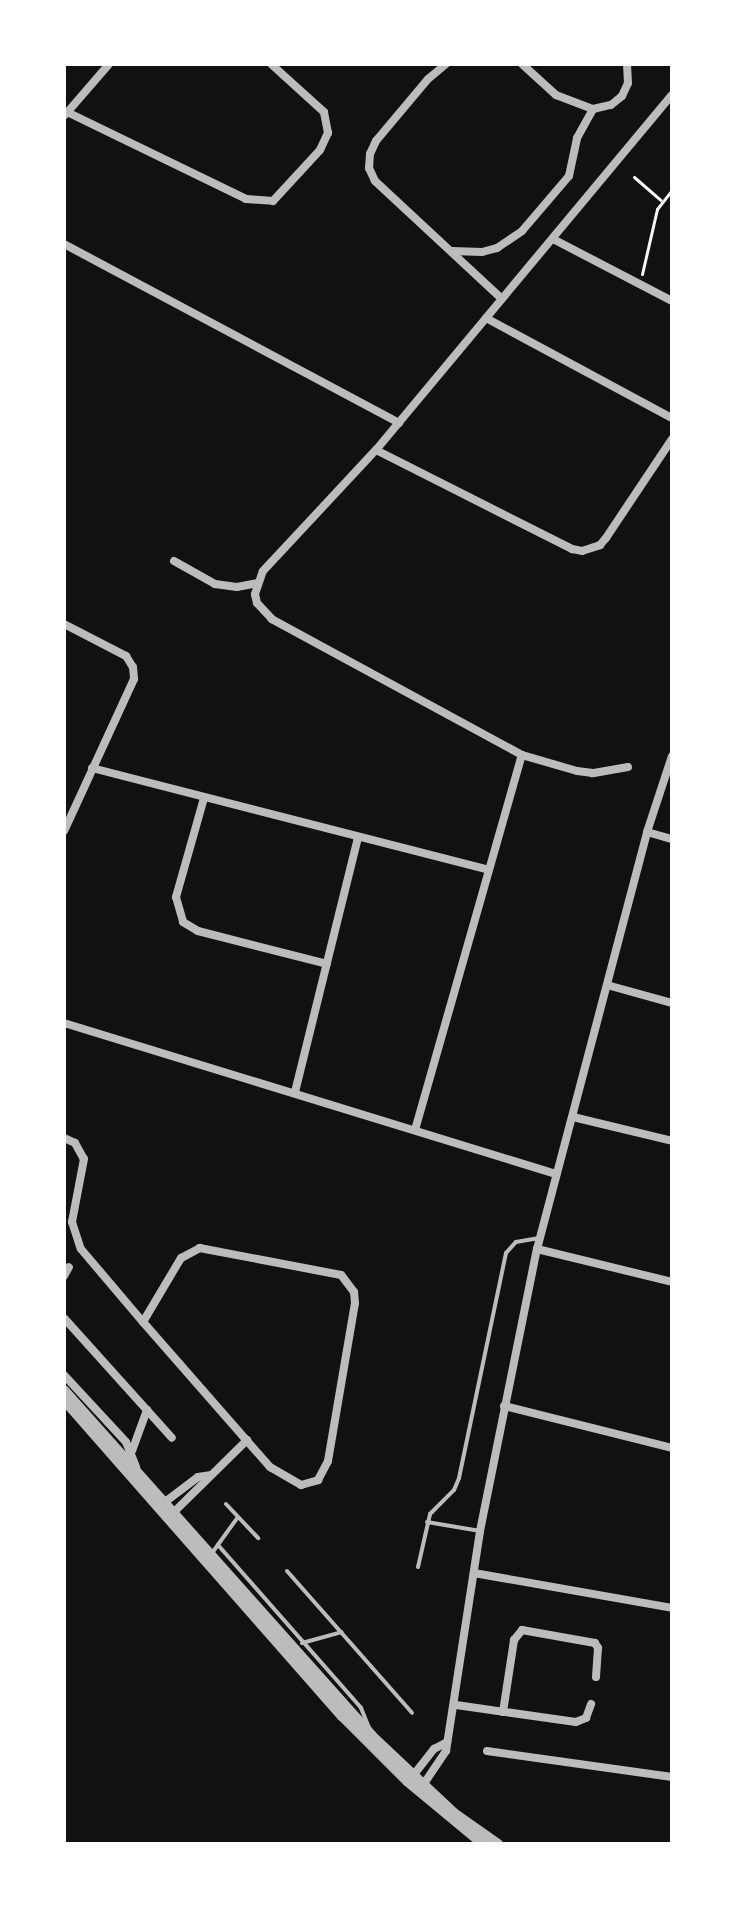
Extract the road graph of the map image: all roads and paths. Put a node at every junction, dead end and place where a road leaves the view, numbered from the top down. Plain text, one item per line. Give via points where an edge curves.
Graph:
1 (109, 64) edge
2 (271, 64) edge
3 (446, 64) edge
4 (522, 64) edge
5 (627, 64) edge
6 (672, 95) edge
7 (593, 109) junction
8 (66, 114) edge
9 (634, 177) dead end
10 (672, 190) edge
11 (660, 200) junction
12 (553, 239) junction
13 (64, 244) edge
14 (452, 251) junction
15 (640, 284) junction
16 (502, 299) junction
17 (672, 301) edge
18 (486, 318) junction
19 (672, 418) edge
20 (399, 423) junction
21 (672, 439) edge
22 (376, 450) junction
23 (174, 561) dead end
24 (257, 583) junction
25 (64, 624) edge
26 (522, 755) junction
27 (672, 756) edge
28 (628, 767) dead end
29 (92, 768) junction
30 (204, 798) junction
31 (64, 831) edge
32 (647, 832) junction
33 (358, 838) junction
34 (672, 839) edge
35 (488, 870) junction
36 (327, 964) junction
37 (607, 985) junction
38 (672, 1003) edge
39 (64, 1023) edge
40 (295, 1092) junction
41 (573, 1117) junction
42 (415, 1130) junction
43 (64, 1138) edge
44 (672, 1141) edge
45 (556, 1174) junction
46 (540, 1238) junction
47 (537, 1249) junction
48 (672, 1282) edge
49 (64, 1318) edge
50 (143, 1322) junction
51 (73, 1327) junction
52 (64, 1336) edge
53 (64, 1375) edge
54 (64, 1390) edge
55 (64, 1400) edge
56 (504, 1406) junction
57 (147, 1410) junction
58 (172, 1438) dead end
59 (247, 1440) junction
60 (672, 1448) edge
61 (132, 1451) junction
62 (136, 1467) junction
63 (210, 1475) junction
64 (163, 1504) junction
65 (226, 1504) dead end
66 (172, 1514) junction
67 (238, 1517) junction
68 (427, 1522) junction
69 (480, 1531) junction
70 (258, 1538) dead end
71 (215, 1549) junction
72 (418, 1567) dead end
73 (287, 1571) dead end
74 (474, 1573) junction
75 (672, 1608) edge
76 (342, 1632) junction
77 (301, 1643) junction
78 (596, 1677) dead end
79 (591, 1704) dead end
80 (456, 1705) junction
81 (503, 1712) junction
82 (412, 1713) dead end
83 (372, 1736) junction
84 (447, 1742) junction
85 (487, 1751) dead end
86 (672, 1777) edge
87 (411, 1779) junction
88 (421, 1788) junction
89 (483, 1844) edge
90 (498, 1844) edge

1 - 8 street
2 - 8 street via 324,112 328,133 320,150 273,201 246,199
3 - 14 street via 376,141 369,168 375,181
4 - 7 street via 556,95
5 - 7 street via 622,96
6 - 12 street
7 - 14 street via 577,138 569,176 522,231 497,248
9 - 11 path
10 - 11 path
11 - 15 path
12 - 15 street
12 - 16 street
13 - 20 street
14 - 16 street
15 - 17 street
16 - 18 street
18 - 19 street
18 - 20 street
20 - 22 street
21 - 22 street via 606,538 582,551
22 - 24 street
23 - 24 street via 215,584
24 - 26 street via 257,603 272,619
25 - 29 street via 126,656 134,673
26 - 28 street via 593,773
26 - 35 street
27 - 32 street
29 - 30 street
29 - 31 street
30 - 33 street
30 - 36 street via 176,897 183,922 198,931
32 - 34 street
32 - 37 street
33 - 35 street
33 - 36 street
35 - 42 street
36 - 40 street
37 - 38 street
37 - 41 street
39 - 40 street
40 - 42 street
41 - 44 street
41 - 45 street
42 - 45 street
43 - 50 street via 75,1143 84,1159 72,1222 75,1240
45 - 46 street
46 - 47 street
46 - 68 lane via 516,1242 506,1253 459,1478
47 - 48 street
47 - 56 street
49 - 51 street
50 - 59 street
50 - 59 street via 181,1258 200,1248 330,1271 349,1283 355,1303 324,1472 310,1484 292,1483
51 - 52 street
51 - 57 street
53 - 61 street
54 - 62 street
55 - 64 street
56 - 60 street
56 - 69 street
57 - 58 street
57 - 61 street
59 - 63 street
61 - 62 street
62 - 64 street
63 - 64 street via 198,1477
63 - 66 street
64 - 66 street
65 - 67 lane
66 - 71 street
66 - 87 street via 342,1716
67 - 70 lane
67 - 71 lane
68 - 69 lane
68 - 72 lane
69 - 74 street
71 - 77 lane
71 - 83 street
73 - 76 lane
74 - 75 street
74 - 80 street
76 - 77 lane
76 - 82 lane
77 - 83 lane via 361,1708
78 - 81 street via 595,1643 522,1630 514,1640
79 - 81 street via 586,1718 576,1722
80 - 81 street
80 - 84 street
83 - 87 street
84 - 87 street via 434,1749
84 - 88 street via 445,1755
85 - 86 street
87 - 88 street
88 - 89 street
88 - 90 street

